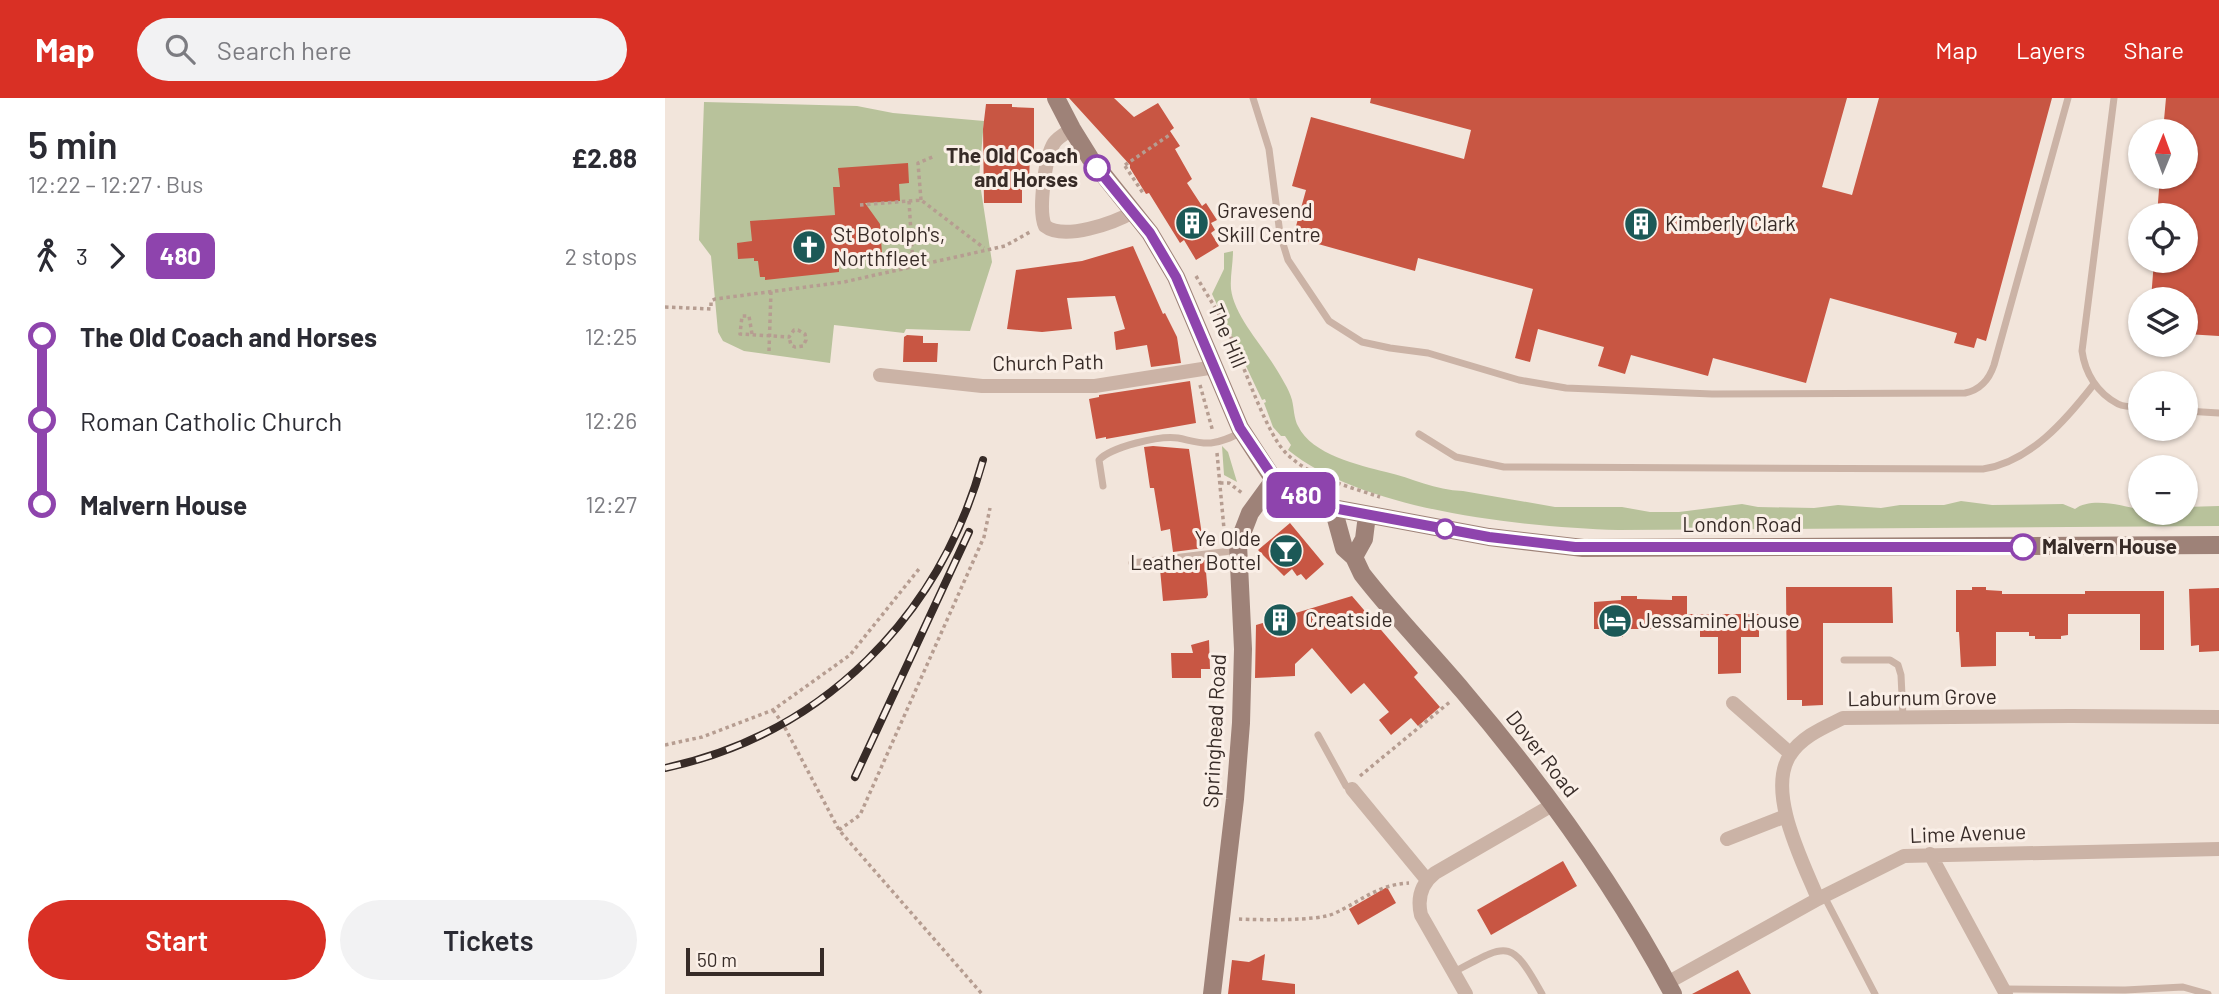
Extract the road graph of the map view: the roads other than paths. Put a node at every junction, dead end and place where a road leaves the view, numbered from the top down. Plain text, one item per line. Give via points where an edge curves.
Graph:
1 (1056, 98) edge
2 (1253, 98) edge
3 (2068, 98) edge
4 (2114, 98) edge
5 (1072, 129) junction
6 (1133, 212) junction
7 (1215, 367) junction
8 (880, 375) dead end
9 (2094, 384) junction
10 (2128, 406) edge
11 (2198, 412) edge
12 (2219, 413) edge
13 (1242, 432) junction
14 (1419, 434) dead end
15 (1275, 480) junction
16 (1103, 485) dead end
17 (1333, 508) junction
18 (1367, 515) junction
19 (2219, 545) edge
20 (1232, 551) junction
21 (1354, 557) junction
22 (1132, 563) dead end
23 (1844, 660) dead end
24 (1733, 703) dead end
25 (2219, 717) edge
26 (1903, 718) junction
27 (1318, 735) dead end
28 (1791, 754) junction
29 (1352, 789) joint
30 (1553, 804) junction
31 (1786, 816) junction
32 (1727, 839) dead end
33 (2219, 849) edge
34 (1930, 854) junction
35 (1426, 881) junction
36 (1821, 897) junction
37 (1454, 972) junction
38 (1670, 988) edge
39 (2005, 991) edge
40 (2141, 992) edge
41 (1212, 994) edge
42 (1466, 994) edge
43 (1542, 994) edge
44 (1875, 994) edge
45 (2208, 994) edge

1 - 5 main road, The Hill
2 - 3 lane via 1269,149 1287,260 1329,321 1362,342 1428,353 1519,380 1566,388 1761,395 1965,393 1985,382 1996,358
4 - 9 lane via 2082,344 2084,367
5 - 6 main road, The Hill
5 - 6 street via 1051,149 1042,206 1044,223 1053,231 1072,231 1114,222
6 - 7 main road, The Hill via 1176,277
7 - 8 street, Church Path via 1095,386 982,386
7 - 13 main road, The Hill
9 - 10 lane via 2120,405
9 - 14 lane via 2059,425 2018,458 1983,469 1504,467 1456,457
11 - 12 lane
13 - 15 main road, The Hill
13 - 16 lane via 1216,442 1171,438 1111,452 1099,460
15 - 17 main road, London Road
15 - 20 main road, Springhead Road
17 - 18 main road, London Road
17 - 21 main road, Dover Road via 1345,548
18 - 19 main road, London Road via 1562,547
18 - 21 main road via 1364,539
20 - 22 lane
20 - 41 main road, Springhead Road via 1243,649 1241,723
21 - 30 main road, Dover Road via 1368,581 1464,691
23 - 26 lane via 1890,660 1898,665
24 - 28 street
25 - 26 street, Laburnum Grove
26 - 28 street, Laburnum Grove via 1843,718 1813,733
27 - 29 lane
28 - 31 street via 1782,776
29 - 35 street
30 - 35 street
30 - 38 main road, Dover Road via 1614,891
31 - 32 street
31 - 36 street
33 - 34 street, Lime Avenue
34 - 36 street, Lime Avenue via 1904,856
34 - 39 street
35 - 37 street via 1419,898 1421,915
36 - 38 street, Lime Avenue
36 - 44 lane
37 - 42 street
37 - 43 lane via 1493,952 1510,952 1520,957
39 - 40 lane
40 - 45 lane via 2183,987

